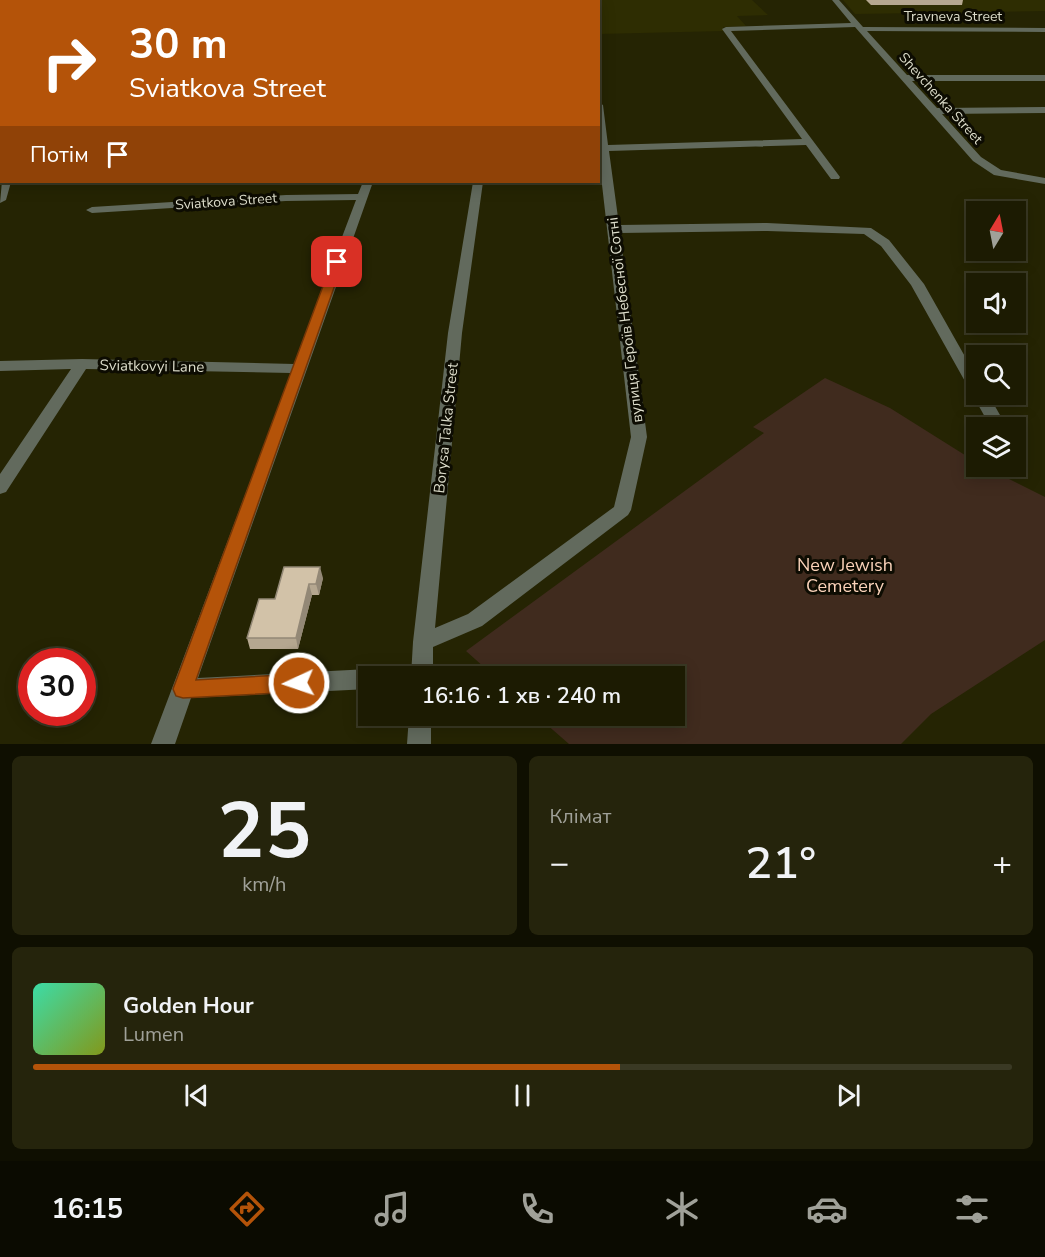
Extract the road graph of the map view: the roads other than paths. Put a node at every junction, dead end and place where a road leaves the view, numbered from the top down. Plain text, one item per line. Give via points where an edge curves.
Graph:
1 (835, 0) edge
2 (859, 27) junction
3 (1045, 30) edge
4 (905, 78) junction
5 (1045, 78) edge
6 (1040, 110) edge
7 (935, 111) junction
8 (600, 117) edge
9 (1045, 118) edge
10 (810, 142) junction
11 (605, 148) junction
12 (835, 177) dead end
13 (1045, 181) edge
14 (6, 183) edge
15 (477, 183) edge
16 (364, 189) edge
17 (0, 200) edge
18 (92, 210) dead end
19 (615, 229) junction
20 (82, 364) junction
21 (0, 366) edge
22 (299, 369) junction
23 (966, 370) edge
24 (0, 488) edge
25 (423, 642) junction
26 (422, 666) edge
27 (358, 680) edge
28 (183, 689) junction
29 (419, 726) edge
30 (163, 744) edge
31 (418, 744) edge

1 - 2 street, Shevchenka Street
2 - 3 street, Travneva Street
2 - 4 street, Shevchenka Street
2 - 10 street, Travneva Street via 726,30
4 - 5 street
4 - 7 street, Shevchenka Street
6 - 7 street
6 - 9 street
7 - 13 street, Shevchenka Street via 988,168
8 - 11 street, вулиця Героїв Небесної Сотні
10 - 11 street
10 - 12 street
11 - 19 street, вулиця Героїв Небесної Сотні
14 - 17 street
15 - 25 street, Borysa Talka Street via 455,333
16 - 18 street, Sviatkova Street
16 - 22 street, Sviatkova Street
19 - 23 street via 767,227 867,231 885,243 917,284
19 - 25 street, вулиця Героїв Небесної Сотні via 639,437 622,510 475,620
20 - 21 street
20 - 22 street, Sviatkovyi Lane
20 - 24 street, Sviatkovyi Lane
22 - 28 street, Sviatkova Street
25 - 26 street, Borysa Talka Street
27 - 28 street
28 - 30 street, Sviatkova Street
29 - 31 street

